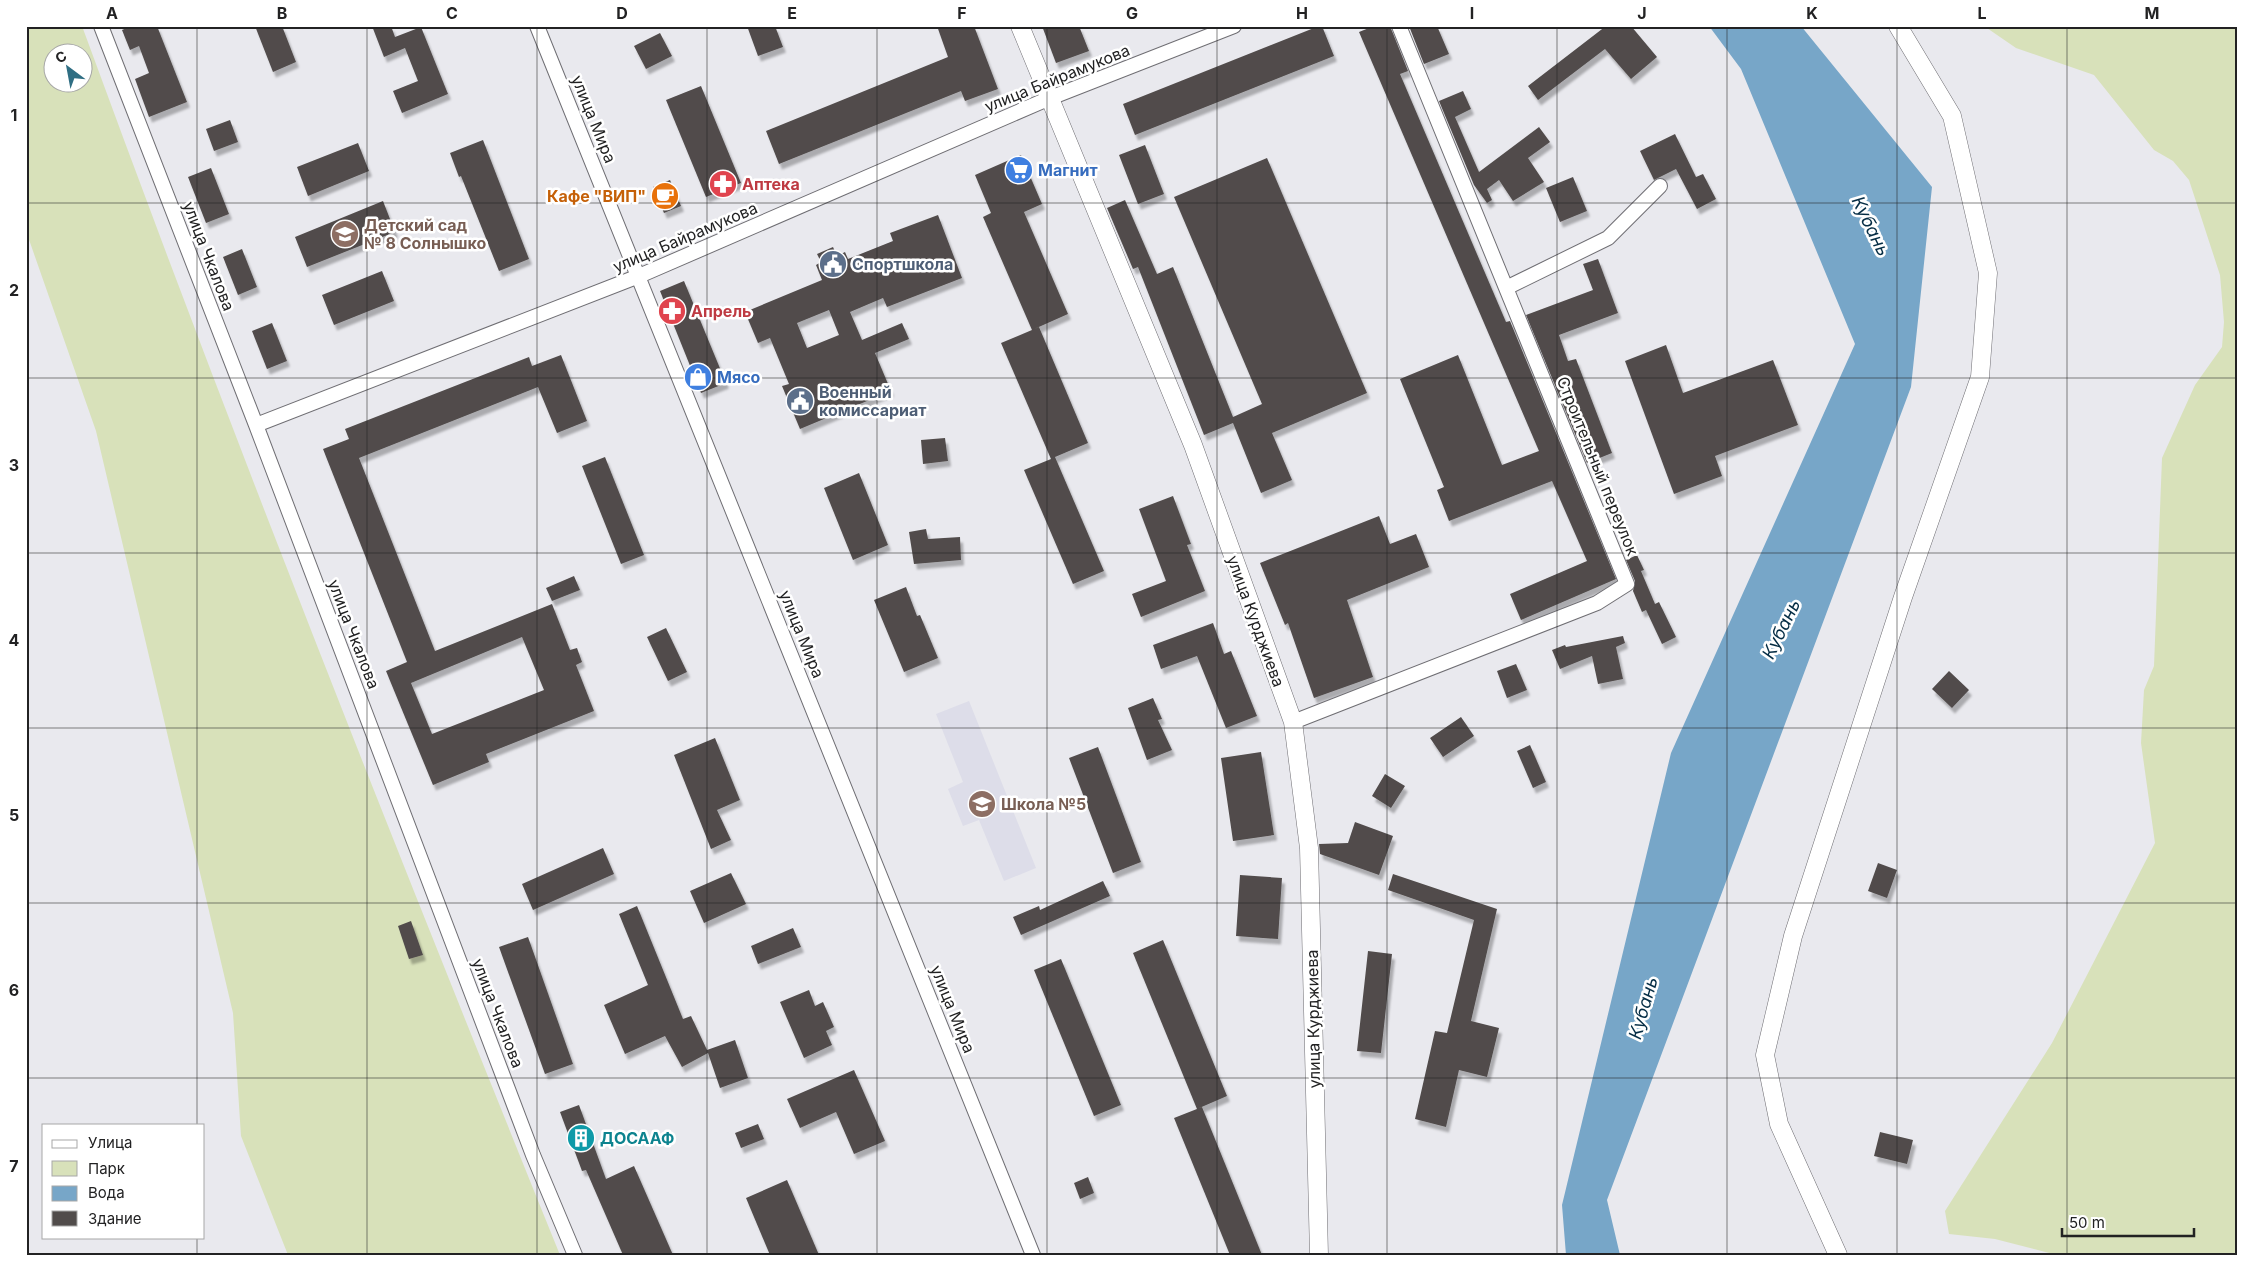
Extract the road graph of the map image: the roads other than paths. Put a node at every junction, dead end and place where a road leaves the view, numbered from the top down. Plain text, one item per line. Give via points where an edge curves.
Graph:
1 (101, 26) edge
2 (537, 26) edge
3 (1020, 26) edge
4 (1234, 26) edge
5 (1399, 26) edge
6 (1898, 26) edge
7 (1050, 98) junction
8 (1660, 186) dead end
9 (639, 276) junction
10 (1506, 288) junction
11 (256, 425) junction
12 (1293, 722) junction
13 (575, 1255) edge
14 (1033, 1255) edge
15 (1319, 1255) edge
16 (1838, 1255) edge

1 - 11 street, улица Чкалова
2 - 9 street, улица Мира
3 - 7 street, улица Курджиева
4 - 7 street, улица Байрамукова
5 - 10 street, Строительный переулок
6 - 16 street via 1952,116 1988,272 1980,378 1903,597 1793,936 1765,1055 1780,1124
7 - 9 street, улица Байрамукова
7 - 12 street, улица Курджиева via 1193,445
8 - 10 street via 1608,238
9 - 11 street, улица Байрамукова
9 - 14 street, улица Мира
10 - 12 street, Строительный переулок via 1627,584 1597,602
11 - 13 street, улица Чкалова via 529,1146
12 - 15 street, улица Курджиева via 1309,848

